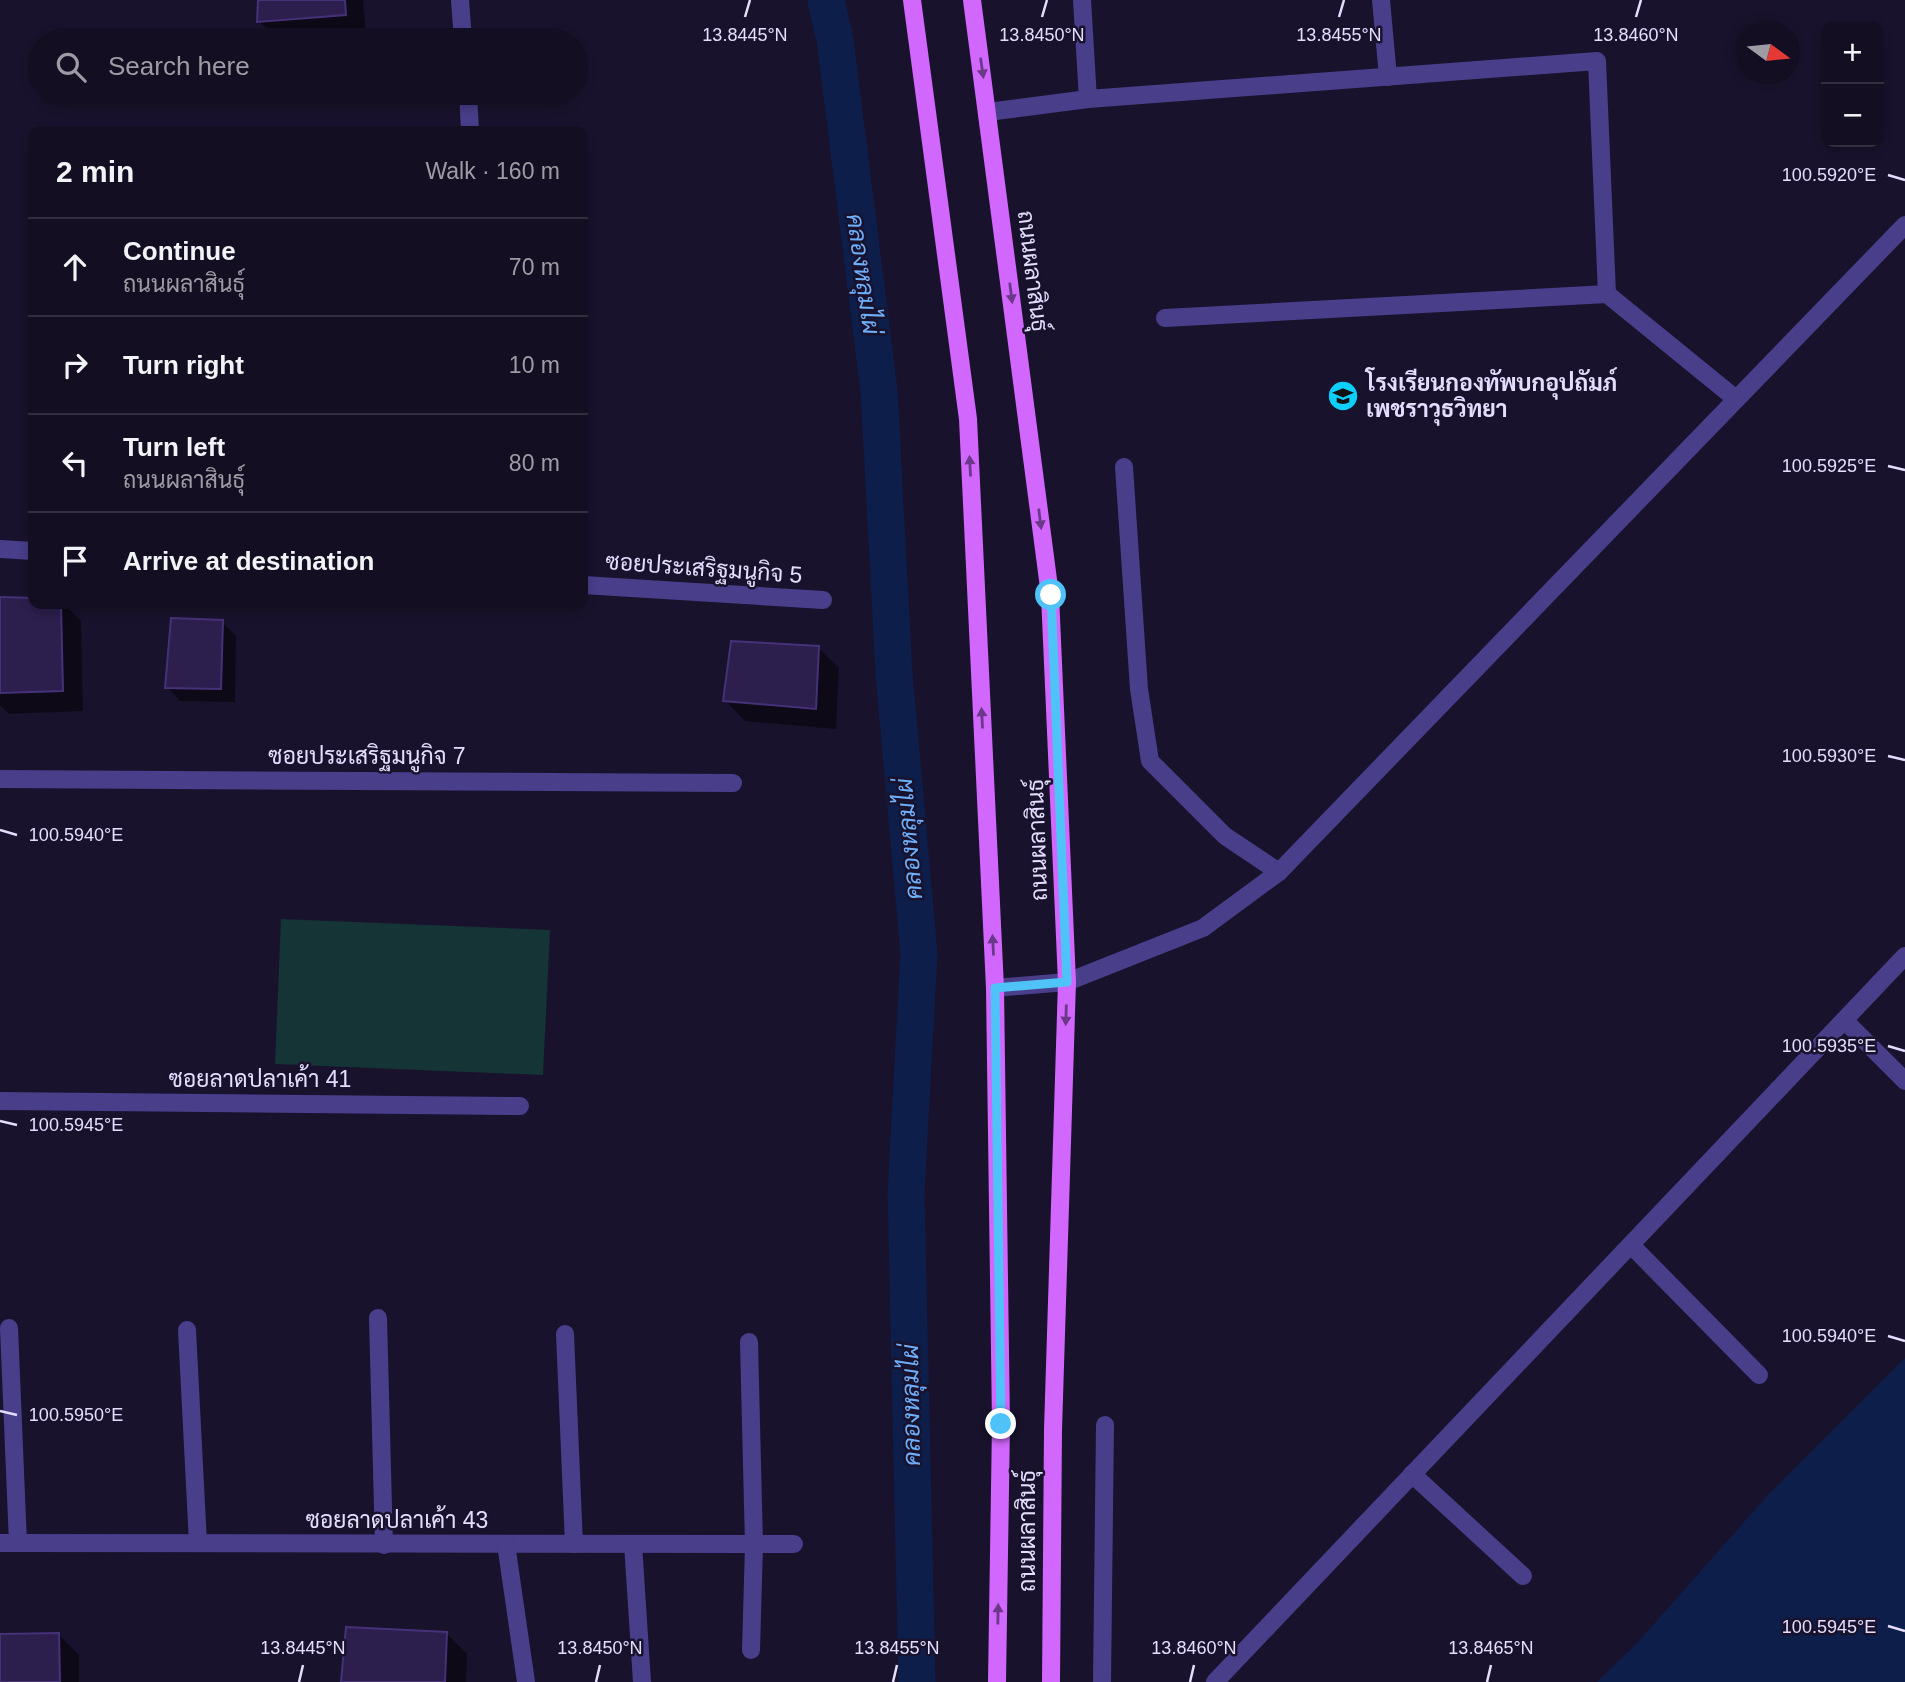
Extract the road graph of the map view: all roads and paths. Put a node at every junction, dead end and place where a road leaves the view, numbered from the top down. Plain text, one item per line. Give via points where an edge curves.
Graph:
1 (460, 0) edge
2 (912, 0) edge
3 (972, 0) edge
4 (1082, 0) edge
5 (1381, 0) edge
6 (462, 28) edge
7 (1388, 77) junction
8 (1088, 99) junction
9 (469, 105) edge
10 (988, 112) junction
11 (470, 126) edge
12 (1905, 225) edge
13 (1607, 294) junction
14 (1165, 318) dead end
15 (1736, 399) junction
16 (1124, 467) dead end
17 (0, 549) edge
18 (28, 551) edge
19 (588, 585) edge
20 (823, 600) dead end
21 (0, 779) edge
22 (733, 783) dead end
23 (1279, 872) junction
24 (1905, 956) edge
25 (1067, 982) junction
26 (995, 988) junction
27 (1844, 1020) junction
28 (1905, 1081) edge
29 (0, 1101) edge
30 (520, 1106) dead end
31 (1631, 1245) junction
32 (378, 1318) dead end
33 (9, 1328) dead end
34 (187, 1330) dead end
35 (565, 1334) dead end
36 (749, 1342) dead end
37 (1759, 1375) dead end
38 (1105, 1425) dead end
39 (1412, 1475) junction
40 (9, 1543) edge
41 (198, 1543) junction
42 (506, 1544) junction
43 (574, 1544) junction
44 (634, 1544) junction
45 (794, 1544) dead end
46 (384, 1545) junction
47 (754, 1545) junction
48 (1523, 1576) dead end
49 (751, 1650) dead end
50 (526, 1682) edge
51 (642, 1682) edge
52 (997, 1682) edge
53 (1051, 1682) edge
54 (1102, 1682) edge
55 (1215, 1682) edge

1 - 6 street
26 -> 2 main road, ถนนผลาสินธุ์ via 968,419
3 -> 10 main road, ถนนผลาสินธุ์
4 - 8 street
5 - 7 street
7 - 8 street
7 - 13 street via 1597,61
8 - 10 street
9 - 11 street
10 -> 25 main road, ถนนผลาสินธุ์ via 1051,595
12 - 15 street
13 - 14 street
13 - 15 street
15 - 23 street
16 - 23 street via 1139,689 1150,761 1225,836
17 - 18 street
19 - 20 street, ซอยประเสริฐมนูกิจ 5
21 - 22 street, ซอยประเสริฐมนูกิจ 7
23 - 25 street via 1203,928
24 - 27 street
25 - 26 street
25 -> 53 main road, ถนนผลาสินธุ์ via 1053,1430
52 -> 26 main road, ถนนผลาสินธุ์ via 1001,1424
27 - 28 street
27 - 31 street
29 - 30 street, ซอยลาดปลาเค้า 41
31 - 37 street
31 - 39 street
32 - 46 street
33 - 40 street
34 - 41 street
35 - 43 street
36 - 47 street
38 - 54 street
39 - 48 street
39 - 55 street
40 - 41 street, ซอยลาดปลาเค้า 43
41 - 46 street, ซอยลาดปลาเค้า 43
42 - 43 street, ซอยลาดปลาเค้า 43
42 - 46 street, ซอยลาดปลาเค้า 43
42 - 50 street
43 - 44 street, ซอยลาดปลาเค้า 43
44 - 47 street, ซอยลาดปลาเค้า 43
44 - 51 street
45 - 47 street, ซอยลาดปลาเค้า 43
47 - 49 street

